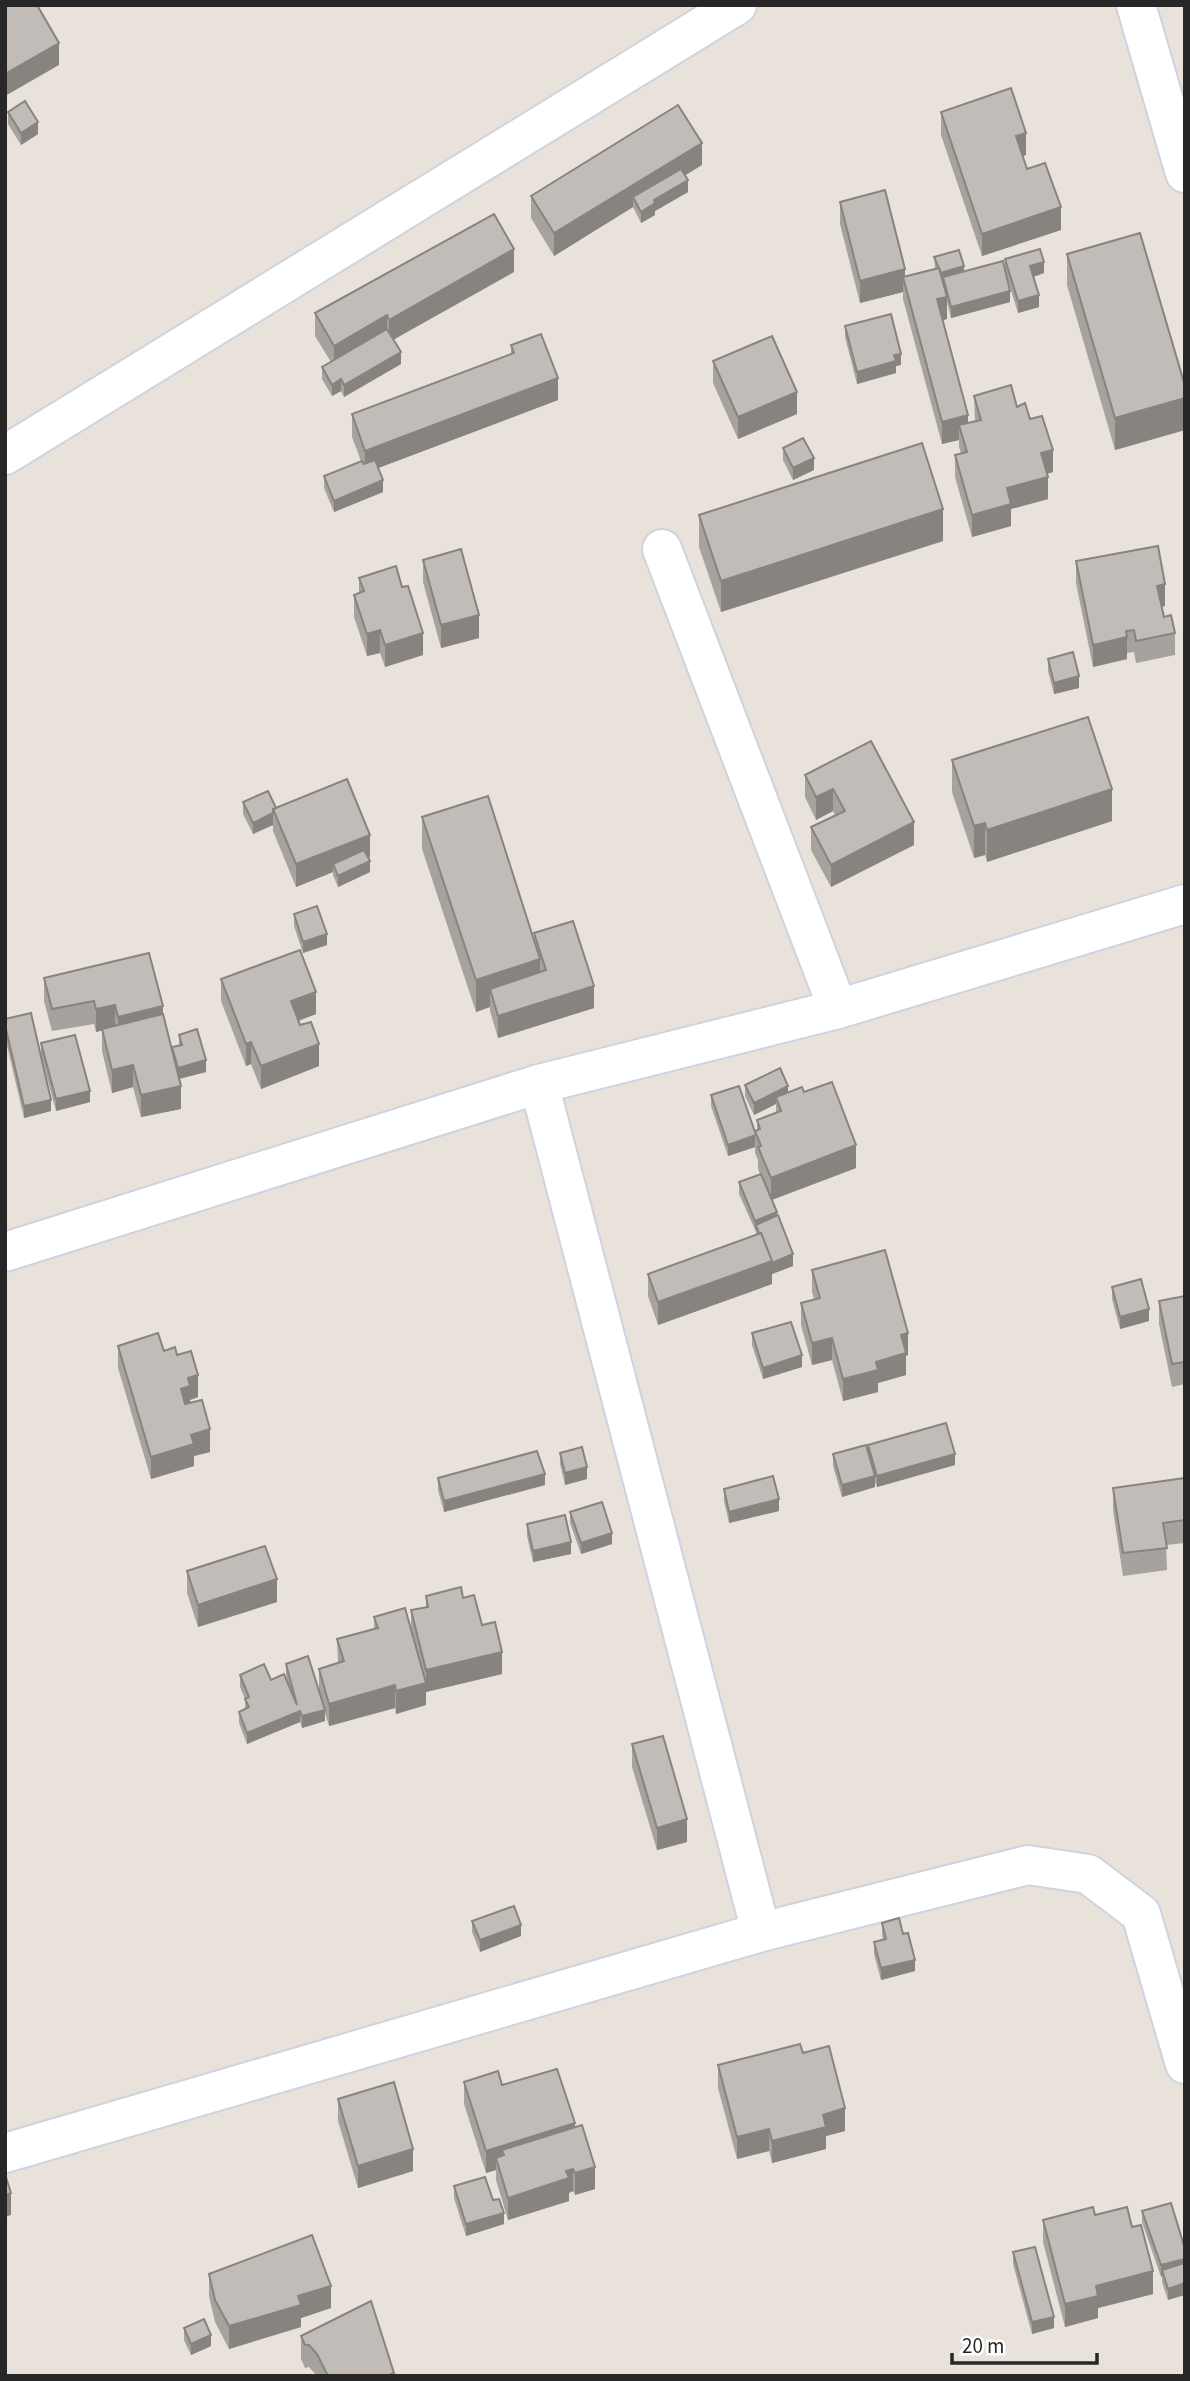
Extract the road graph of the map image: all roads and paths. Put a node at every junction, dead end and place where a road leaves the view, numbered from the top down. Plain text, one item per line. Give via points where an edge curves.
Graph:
1 (737, 5) edge
2 (1136, 5) edge
3 (1185, 173) edge
4 (5, 455) edge
5 (662, 549) dead end
6 (1185, 904) edge
7 (838, 1009) junction
8 (539, 1084) junction
9 (5, 1252) edge
10 (761, 1933) junction
11 (1185, 2064) edge
12 (5, 2153) edge

1 - 4 street
2 - 3 street
5 - 7 street
6 - 7 street
7 - 8 street
8 - 9 street
8 - 10 street
10 - 11 street via 1028,1865 1088,1874 1141,1914
10 - 12 street

